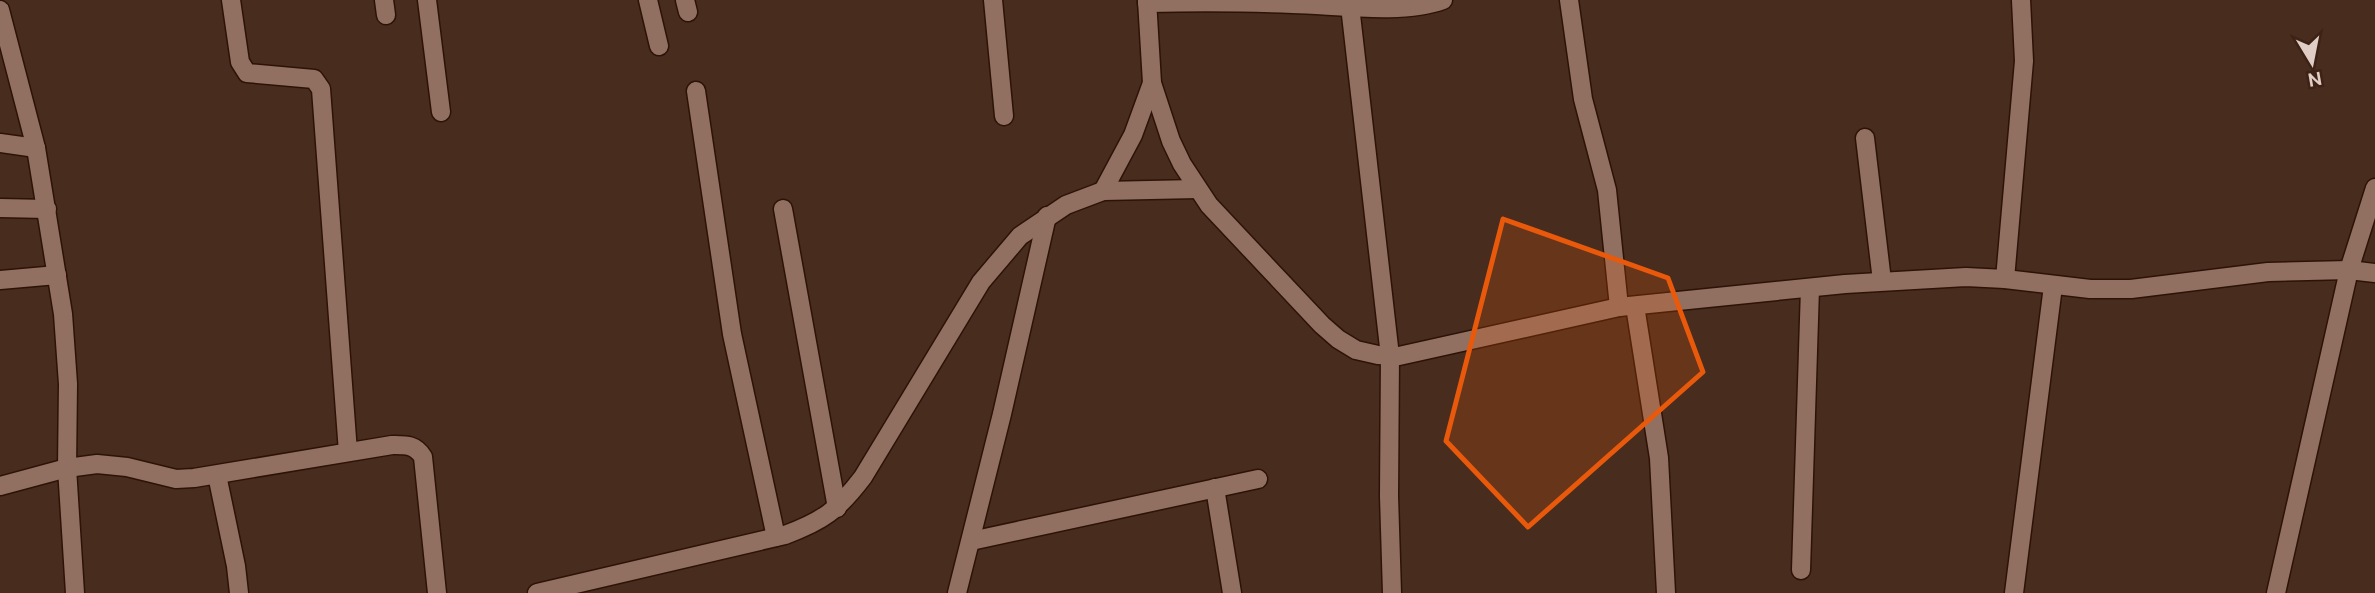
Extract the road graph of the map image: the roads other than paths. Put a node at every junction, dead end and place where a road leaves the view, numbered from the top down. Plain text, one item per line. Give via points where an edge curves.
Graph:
1 (231, 0) edge
2 (427, 0) edge
3 (648, 0) edge
4 (993, 0) edge
5 (1443, 0) edge
6 (1569, 0) edge
7 (2021, 0) edge
8 (1147, 1) edge
9 (1350, 6) junction
10 (0, 10) edge
11 (659, 46) dead end
12 (1152, 83) junction
13 (696, 91) dead end
14 (442, 112) dead end
15 (1004, 116) dead end
16 (1865, 138) dead end
17 (0, 143) edge
18 (36, 148) junction
19 (2375, 188) edge
20 (1197, 189) junction
21 (1103, 191) junction
22 (0, 208) edge
23 (47, 209) junction
24 (783, 209) dead end
25 (1047, 216) junction
26 (2349, 270) junction
27 (2375, 273) edge
28 (57, 275) junction
29 (2005, 279) junction
30 (0, 280) edge
31 (1882, 281) junction
32 (2053, 286) junction
33 (1810, 288) junction
34 (1627, 307) junction
35 (1390, 356) junction
36 (348, 452) junction
37 (67, 468) junction
38 (217, 475) junction
39 (1258, 479) dead end
40 (0, 486) edge
41 (1214, 488) junction
42 (837, 508) junction
43 (776, 537) junction
44 (971, 541) junction
45 (1801, 570) dead end
46 (586, 587) edge
47 (75, 593) edge
48 (239, 593) edge
49 (437, 593) edge
50 (537, 593) edge
51 (957, 593) edge
52 (1232, 593) edge
53 (1392, 593) edge
54 (1666, 593) edge
55 (2014, 593) edge
56 (2276, 593) edge

1 - 36 street via 242,69 314,79 321,89
2 - 14 street
3 - 11 street
4 - 15 street
5 - 9 street via 1415,7
6 - 34 street via 1583,99 1606,190
7 - 29 street via 2024,61
8 - 9 street
8 - 12 street
9 - 35 street
10 - 18 street
12 - 20 street via 1171,141
12 - 21 street via 1133,135
13 - 43 street via 732,334
16 - 31 street
17 - 18 street
18 - 23 street
19 - 26 street
20 - 21 street
20 - 35 street via 1322,325 1356,350
21 - 25 street
22 - 23 street
23 - 28 street
24 - 42 street
25 - 42 street via 1020,236 981,282 863,477
25 - 44 street
26 - 27 street
26 - 32 street via 2267,272 2131,289
26 - 56 street
28 - 30 street
28 - 37 street via 68,363
29 - 31 street
29 - 32 street
31 - 33 street
32 - 55 street
33 - 34 street
33 - 45 street
34 - 35 street
34 - 54 street via 1659,458
35 - 53 street
36 - 38 street
36 - 49 street via 392,445 418,450
37 - 38 street via 114,465 176,479
37 - 40 street
37 - 47 street
38 - 48 street
39 - 41 street
41 - 44 street
41 - 52 street
42 - 43 street via 807,527
43 - 46 street
44 - 51 street
46 - 50 street

